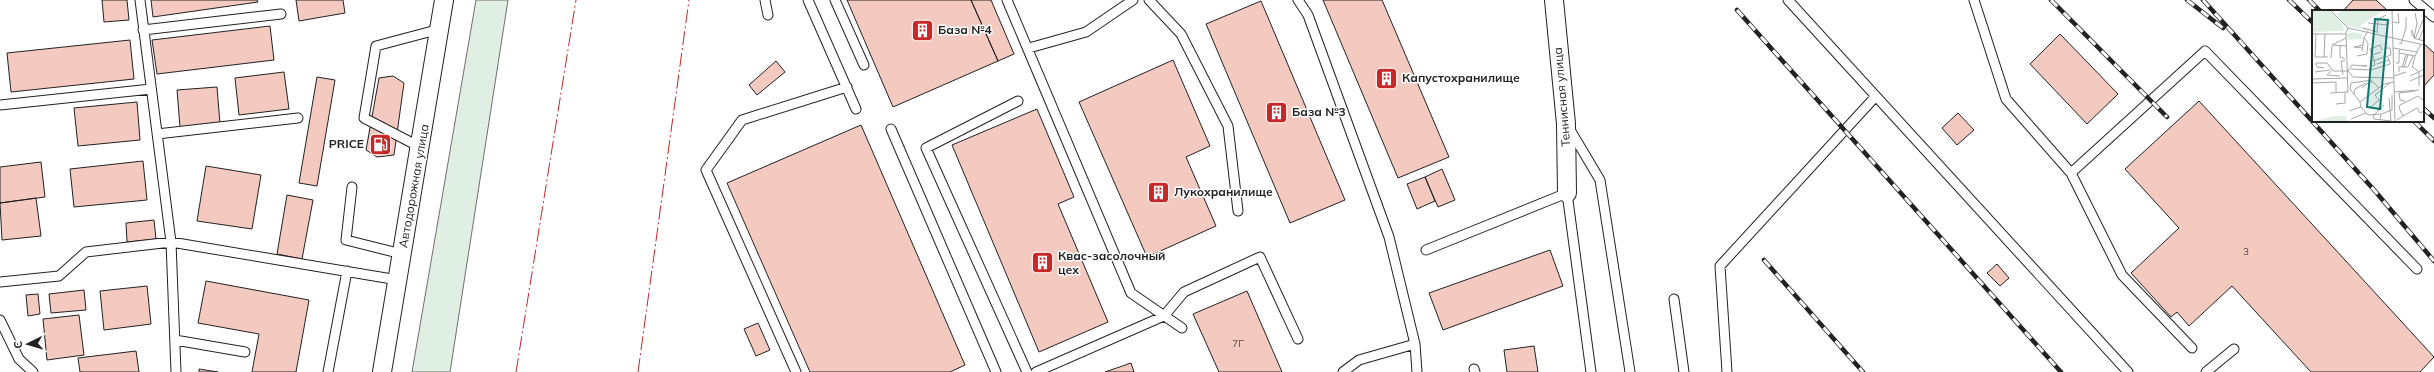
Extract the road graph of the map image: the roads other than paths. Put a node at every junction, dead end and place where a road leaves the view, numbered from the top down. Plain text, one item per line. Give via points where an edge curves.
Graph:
1 (140, 0) edge
2 (444, 0) edge
3 (765, 0) edge
4 (808, 0) edge
5 (835, 0) edge
6 (1007, 0) edge
7 (1133, 0) edge
8 (1149, 0) edge
9 (1298, 0) edge
10 (1554, 0) edge
11 (1788, 0) edge
12 (1974, 0) edge
13 (2414, 0) edge
14 (281, 14) dead end
15 (768, 15) dead end
16 (2434, 17) edge
17 (440, 29) junction
18 (144, 30) junction
19 (1029, 48) junction
20 (864, 65) dead end
21 (847, 88) junction
22 (151, 89) junction
23 (1876, 96) junction
24 (1018, 101) dead end
25 (0, 105) edge
26 (856, 109) dead end
27 (298, 118) dead end
28 (1566, 124) junction
29 (891, 129) dead end
30 (157, 134) junction
31 (420, 147) junction
32 (2070, 172) junction
33 (352, 187) dead end
34 (1567, 193) junction
35 (1238, 211) dead end
36 (171, 242) junction
37 (1426, 250) dead end
38 (402, 254) junction
39 (2417, 269) dead end
40 (346, 271) junction
41 (398, 280) junction
42 (0, 282) edge
43 (1674, 299) dead end
44 (1164, 316) junction
45 (0, 320) edge
46 (1182, 328) dead end
47 (1298, 339) dead end
48 (175, 340) junction
49 (1415, 344) junction
50 (2192, 348) dead end
51 (2234, 349) dead end
52 (245, 352) dead end
53 (33, 372) edge
54 (176, 372) edge
55 (328, 372) edge
56 (382, 372) edge
57 (796, 372) edge
58 (996, 372) edge
59 (1027, 372) edge
60 (1036, 372) edge
61 (1343, 372) edge
62 (1417, 372) edge
63 (1591, 372) edge
64 (1630, 372) edge
65 (1684, 372) edge
66 (1728, 372) edge
67 (2128, 372) edge
68 (2206, 372) edge

1 - 18 lane
2 - 17 street, Автодорожная улица
3 - 15 lane
4 - 21 lane
5 - 20 lane
6 - 19 lane
7 - 19 lane via 1086,32
8 - 35 lane via 1181,34 1228,126
9 - 49 lane via 1308,16 1389,237
10 - 28 street, Теннисная улица
11 - 23 lane
12 - 32 lane via 2006,98
13 - 16 lane
14 - 18 lane
17 - 31 street, Автодорожная улица
17 - 31 lane via 376,46 364,118
18 - 22 lane
19 - 44 lane via 1131,293
21 - 26 lane
21 - 57 lane via 742,120 706,170
22 - 25 lane
22 - 30 lane
23 - 66 lane via 1720,266
23 - 67 lane
24 - 59 lane via 926,148
27 - 30 lane
28 - 34 street, Теннисная улица
28 - 64 lane via 1600,180
29 - 58 lane
30 - 36 lane
31 - 38 street, Автодорожная улица
32 - 39 lane via 2205,51
32 - 50 lane via 2122,275
33 - 38 lane via 346,240
34 - 37 lane
34 - 63 lane
36 - 40 lane
36 - 42 lane via 86,252 59,276
36 - 48 lane
38 - 41 street, Автодорожная улица
40 - 41 lane
40 - 55 lane
41 - 56 street, Автодорожная улица
43 - 65 lane
44 - 46 lane
44 - 47 lane via 1184,292 1260,257
44 - 60 lane
45 - 53 lane via 19,359
48 - 52 lane
48 - 54 lane
49 - 61 lane via 1359,360
49 - 62 lane
51 - 68 lane

